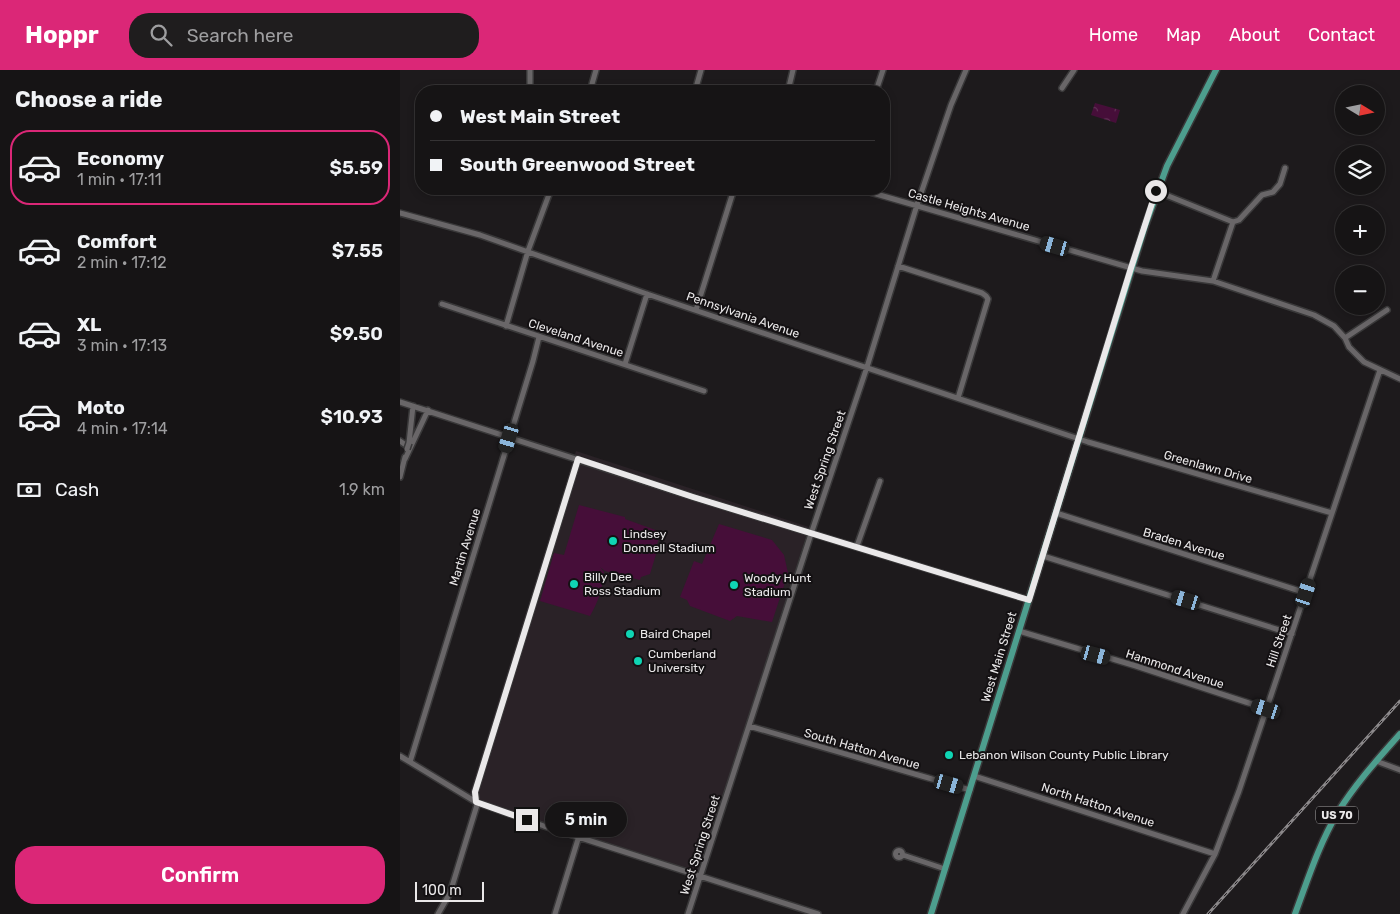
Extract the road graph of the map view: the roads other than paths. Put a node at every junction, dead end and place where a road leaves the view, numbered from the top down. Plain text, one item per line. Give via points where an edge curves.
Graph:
1 (530, 70) edge
2 (596, 70) edge
3 (701, 70) edge
4 (794, 70) edge
5 (883, 70) edge
6 (966, 70) edge
7 (1074, 70) edge
8 (1216, 70) edge
9 (530, 85) edge
10 (592, 85) edge
11 (697, 85) edge
12 (790, 85) edge
13 (878, 85) edge
14 (1062, 88) dead end
15 (1286, 168) dead end
16 (1156, 191) junction
17 (549, 195) edge
18 (732, 195) edge
19 (881, 195) edge
20 (917, 205) junction
21 (400, 213) edge
22 (1233, 222) junction
23 (528, 251) junction
24 (898, 266) junction
25 (1131, 268) junction
26 (1213, 281) junction
27 (647, 294) junction
28 (442, 304) dead end
29 (696, 310) junction
30 (1387, 310) dead end
31 (506, 326) junction
32 (539, 337) junction
33 (1345, 338) junction
34 (625, 364) junction
35 (867, 368) junction
36 (1380, 370) junction
37 (1400, 379) edge
38 (704, 391) dead end
39 (958, 398) junction
40 (400, 402) edge
41 (414, 406) junction
42 (428, 410) junction
43 (509, 438) junction
44 (1078, 439) junction
45 (400, 441) edge
46 (409, 447) junction
47 (578, 459) junction
48 (400, 477) edge
49 (880, 481) dead end
50 (1056, 513) junction
51 (1332, 513) junction
52 (811, 533) junction
53 (857, 546) junction
54 (1042, 556) junction
55 (1306, 593) junction
56 (1029, 600) junction
57 (1020, 631) junction
58 (1292, 634) junction
59 (1266, 709) junction
60 (749, 726) junction
61 (1400, 734) edge
62 (400, 756) edge
63 (1376, 761) junction
64 (410, 762) junction
65 (1400, 770) edge
66 (974, 776) junction
67 (970, 790) junction
68 (476, 802) junction
69 (578, 836) junction
70 (1215, 854) junction
71 (903, 855) dead end
72 (945, 870) junction
73 (700, 876) junction
74 (438, 914) edge
75 (555, 914) edge
76 (688, 914) edge
77 (818, 914) edge
78 (931, 914) edge
79 (1183, 914) edge
80 (1295, 914) edge

1 - 9 street
2 - 10 street
3 - 11 street
4 - 12 street
5 - 13 street
6 - 20 street, West Spring Street
7 - 14 street
8 - 16 main road, West Main Street
15 - 22 street via 1273,192 1262,194 1239,220
16 - 22 street
16 - 25 main road, West Main Street
17 - 23 street
18 - 29 street
19 - 20 street, Castle Heights Avenue
20 - 24 street, West Spring Street
20 - 25 street, Castle Heights Avenue
21 - 23 street, Pennsylvania Avenue
22 - 26 street
23 - 27 street, Pennsylvania Avenue
23 - 31 street
24 - 35 street, West Spring Street
24 - 39 street via 982,293 988,299
25 - 26 street, Castle Heights Avenue
25 - 44 main road, West Main Street
26 - 33 street, Castle Heights Avenue via 1324,319
27 - 29 street, Pennsylvania Avenue
27 - 34 street
28 - 31 street, Cleveland Avenue
29 - 35 street, Pennsylvania Avenue
30 - 33 street
31 - 32 street, Cleveland Avenue
32 - 34 street, Cleveland Avenue
32 - 43 street, Martin Avenue
33 - 36 street, Castle Heights Avenue via 1364,362
34 - 38 street, Cleveland Avenue
35 - 39 street, Pennsylvania Avenue
35 - 52 street, West Spring Street
36 - 37 street, Castle Heights Avenue
36 - 51 street, Hill Street
39 - 44 street, Pennsylvania Avenue
40 - 41 street
41 - 42 street
41 - 46 street
42 - 43 street
42 - 46 street
43 - 47 street
43 - 64 street, Martin Avenue
44 - 50 main road, West Main Street
44 - 51 street, Greenlawn Drive
45 - 46 street
46 - 48 street
47 - 52 street
47 - 68 street via 475,792
49 - 53 street
50 - 54 main road, West Main Street
50 - 55 street, Braden Avenue
51 - 55 street, Hill Street
52 - 53 street
52 - 60 street, West Spring Street
53 - 56 street
54 - 56 main road, West Main Street
54 - 58 street
55 - 58 street, Hill Street
56 - 57 main road, West Main Street
57 - 59 street, Hammond Avenue
57 - 66 main road, West Main Street
58 - 59 street, Hill Street
59 - 70 street, Hill Street
60 - 67 street, South Hatton Avenue
60 - 73 street, West Spring Street
61 - 63 main road, US 70
62 - 64 street
63 - 65 street
63 - 80 main road, US 70 via 1338,812
64 - 68 street
66 - 67 main road, West Main Street
66 - 70 street, North Hatton Avenue
67 - 72 main road, West Main Street
68 - 69 street
68 - 74 street via 450,893
69 - 73 street
69 - 75 street
70 - 79 street, Hill Street
71 - 72 street
72 - 78 main road, West Main Street
73 - 76 street, West Spring Street
73 - 77 street

